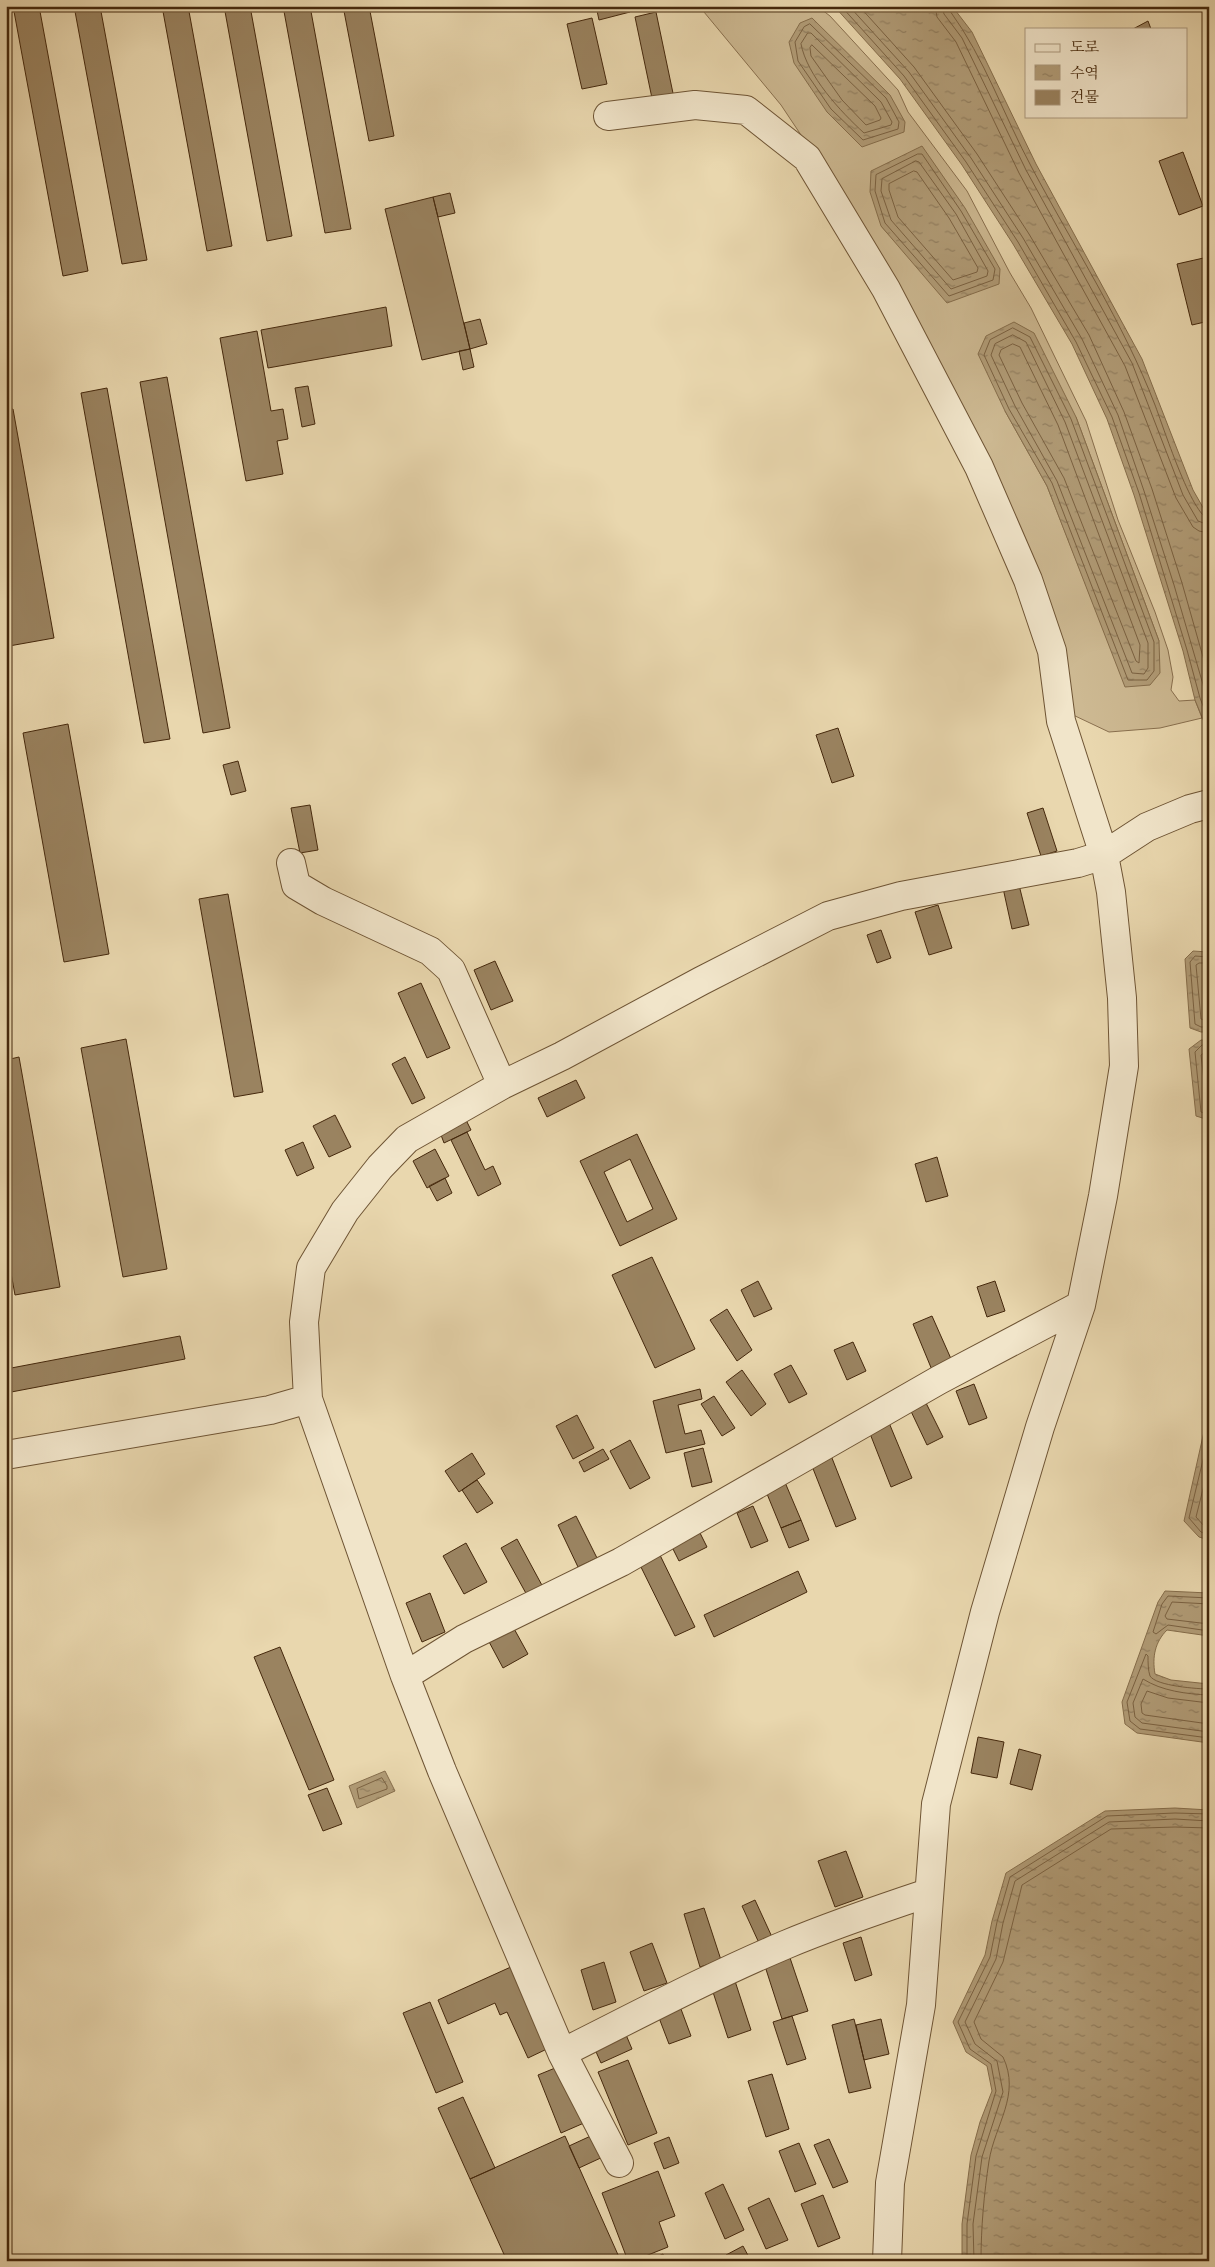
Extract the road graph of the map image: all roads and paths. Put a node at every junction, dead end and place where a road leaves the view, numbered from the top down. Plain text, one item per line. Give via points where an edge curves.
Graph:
1 (608, 116) dead end
2 (1209, 804) edge
3 (1104, 855) junction
4 (291, 863) dead end
5 (502, 1085) junction
6 (1081, 1305) junction
7 (308, 1399) junction
8 (6, 1455) edge
9 (405, 1676) junction
10 (928, 1893) junction
11 (562, 2054) junction
12 (619, 2163) dead end
13 (887, 2261) edge

1 - 3 street via 695,105 746,110 807,158 886,289 979,467 1028,580 1052,651 1061,721
2 - 3 street via 1147,827
3 - 5 street via 1078,863 901,896 828,916
3 - 6 street via 1122,998 1124,1066
4 - 5 street via 296,885 430,951 452,970
5 - 7 street via 407,1139 345,1211 311,1268 304,1322
6 - 9 street via 939,1380 621,1562 464,1639
6 - 10 street via 985,1612 936,1804
7 - 8 street via 270,1410
7 - 9 street
9 - 11 street
10 - 11 street via 785,1945
10 - 13 street via 921,2005 890,2183
11 - 12 street

